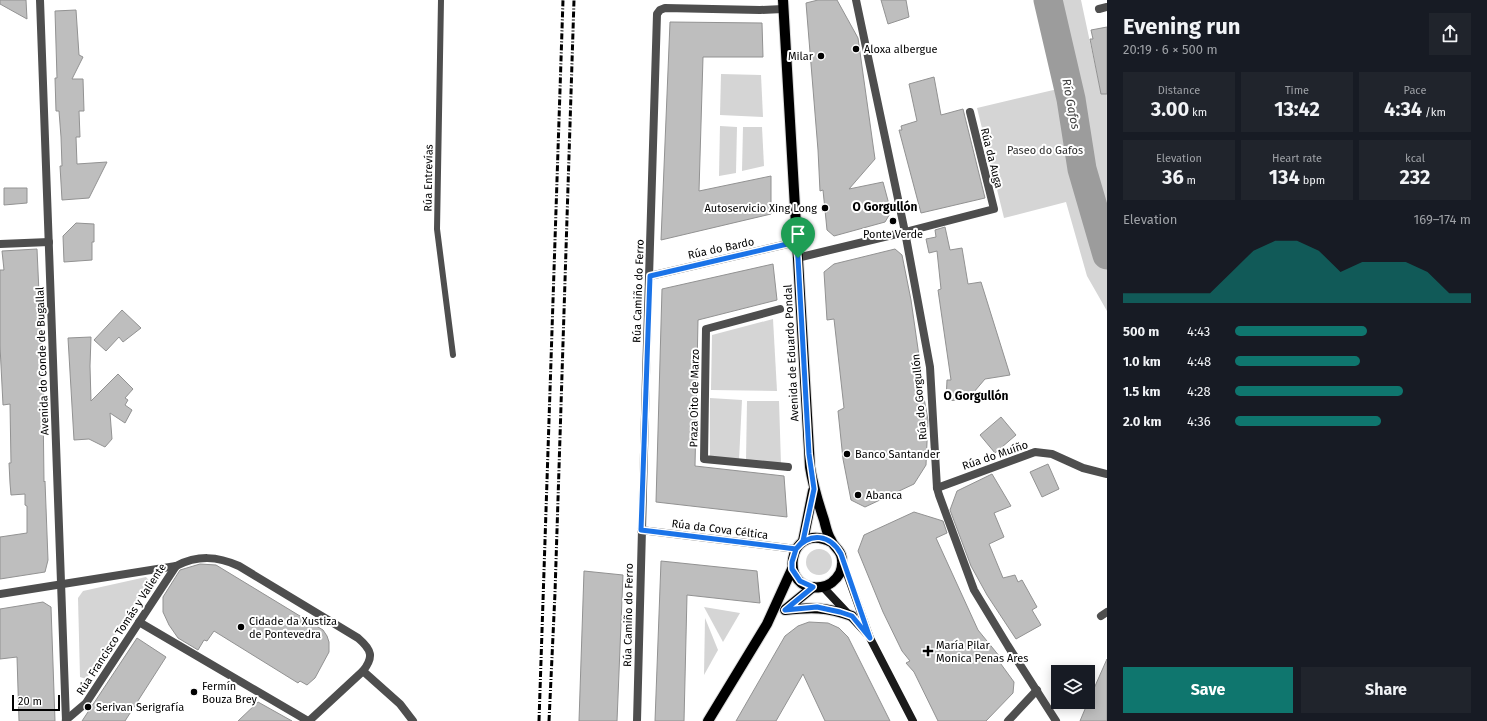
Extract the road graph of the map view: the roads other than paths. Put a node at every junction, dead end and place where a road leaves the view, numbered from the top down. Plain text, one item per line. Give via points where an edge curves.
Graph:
1 (40, 0) edge
2 (441, 0) edge
3 (856, 0) edge
4 (783, 5) edge
5 (970, 112) dead end
6 (905, 232) junction
7 (49, 242) junction
8 (796, 242) junction
9 (0, 244) edge
10 (798, 258) junction
11 (650, 276) junction
12 (780, 309) dead end
13 (453, 355) dead end
14 (788, 467) dead end
15 (1107, 474) edge
16 (937, 488) junction
17 (814, 489) junction
18 (641, 530) junction
19 (803, 541) junction
20 (831, 542) junction
21 (796, 549) junction
22 (842, 560) junction
23 (176, 566) junction
24 (792, 569) junction
25 (61, 585) junction
26 (818, 587) junction
27 (0, 594) edge
28 (785, 610) junction
29 (852, 616) junction
30 (139, 622) junction
31 (767, 624) junction
32 (870, 638) junction
33 (363, 671) junction
34 (1037, 690) junction
35 (66, 721) edge
36 (308, 721) edge
37 (412, 721) edge
38 (637, 721) edge
39 (708, 721) edge
40 (913, 721) edge
41 (1008, 721) edge
42 (1056, 721) edge

1 - 7 street, Avenida do Conde de Bugallal
2 - 13 lane, Rúa Entrevías via 437,229
3 - 6 street, Rúa do Gorgullón
4 - 8 main road, Avenida de Eduardo Pondal
4 - 11 street, Rúa Camiño do Ferro via 760,10 665,8 657,14
5 - 6 street, Rúa da Auga via 994,209
6 - 10 street
6 - 16 street, Rúa do Gorgullón via 930,367
7 - 9 street
7 - 25 street, Avenida do Conde de Bugallal
8 - 10 main road, Avenida de Eduardo Pondal
8 - 11 street, Rúa do Bardo
10 - 17 main road, Avenida de Eduardo Pondal via 809,454
11 - 18 street, Rúa Camiño do Ferro
12 - 14 street, Praza Oito de Marzo via 706,329 704,459
15 - 16 street, Rúa do Muíño via 1083,468 1052,454 1035,452
16 - 34 street, Rúa do Gorgullón via 974,590
17 - 19 main road, Avenida de Eduardo Pondal
17 - 20 main road, Avenida de Eduardo Pondal
18 - 21 street, Rúa da Cova Céltica
18 - 38 street, Rúa Camiño do Ferro
19 - 20 main road via 817,537
19 - 21 main road
20 - 22 main road via 838,549
21 - 24 main road
22 - 26 main road via 842,567 835,580
22 - 32 main road
23 - 25 street, Rúa Francisco Tomás y Valiente
23 - 30 street, Rúa Francisco Tomás y Valiente
23 - 33 street, Rúa Francisco Tomás y Valiente via 201,558 215,558 239,566 358,638 370,651 369,663
24 - 26 main road via 800,581
24 - 31 main road
25 - 27 street, Rúa Francisco Tomás y Valiente
25 - 35 street, Avenida do Conde de Bugallal
26 - 28 main road
26 - 29 main road
28 - 29 main road via 817,607
28 - 31 main road
29 - 32 main road
30 - 35 street, Rúa Francisco Tomás y Valiente via 86,704
30 - 36 street
31 - 39 main road
32 - 40 main road
33 - 36 street
33 - 37 street via 400,704
34 - 41 street
34 - 42 street, Rúa do Gorgullón

